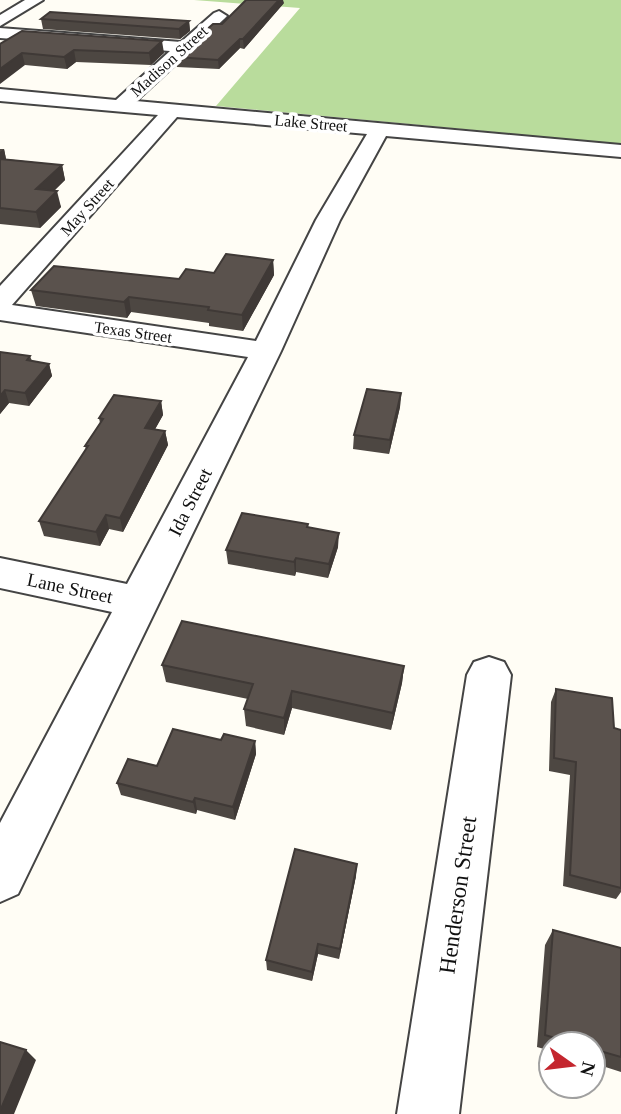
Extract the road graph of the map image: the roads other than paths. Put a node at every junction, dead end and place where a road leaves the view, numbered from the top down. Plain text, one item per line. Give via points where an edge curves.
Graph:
1 (36, 0) edge
2 (219, 16) dead end
3 (0, 21) edge
4 (0, 33) edge
5 (182, 47) junction
6 (0, 95) edge
7 (119, 107) junction
8 (172, 111) junction
9 (380, 129) junction
10 (621, 151) edge
11 (0, 303) edge
12 (0, 312) edge
13 (266, 352) junction
14 (0, 573) edge
15 (139, 602) junction
16 (489, 675) dead end
17 (0, 876) edge
18 (428, 1114) edge

1 - 3 street
2 - 5 street, Madison Street
4 - 5 street
5 - 7 street, Madison Street
6 - 7 street, Lake Street
7 - 8 street, Lake Street
8 - 9 street, Lake Street
8 - 11 street, May Street
9 - 10 street, Lake Street
9 - 13 street, Ida Street via 328,220
12 - 13 street, Texas Street
13 - 15 street, Ida Street
14 - 15 street, Lane Street
15 - 17 street, Ida Street
16 - 18 street, Henderson Street

